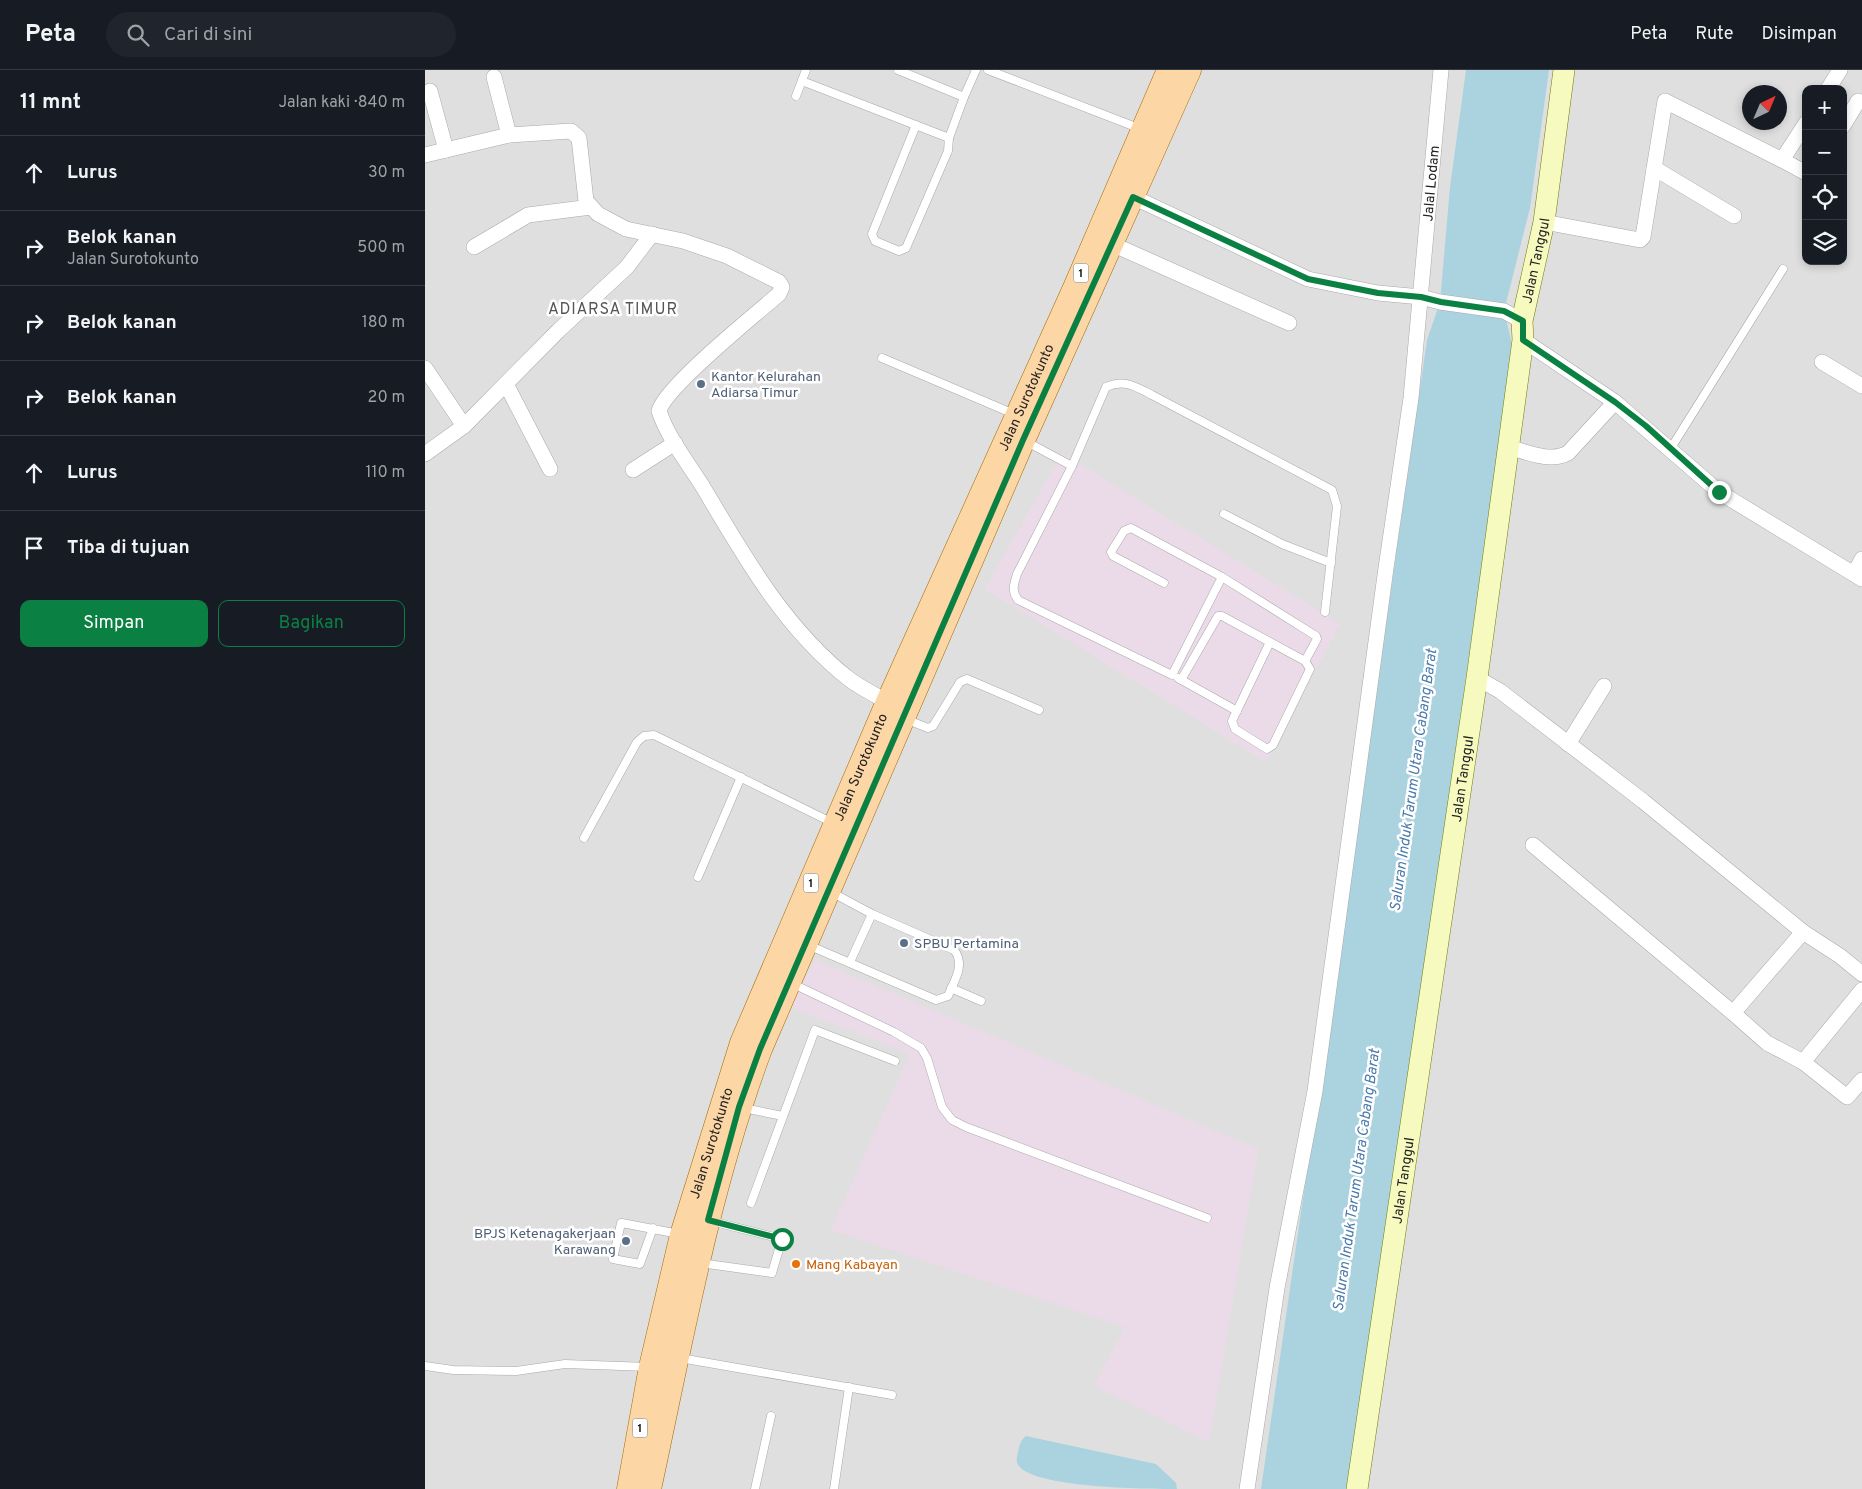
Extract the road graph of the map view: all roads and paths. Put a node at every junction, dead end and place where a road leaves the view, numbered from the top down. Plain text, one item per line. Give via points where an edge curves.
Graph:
1 (806, 70) edge
2 (898, 70) edge
3 (976, 70) edge
4 (988, 70) edge
5 (1169, 70) edge
6 (1189, 70) edge
7 (1441, 70) edge
8 (1564, 70) edge
9 (1840, 70) edge
10 (494, 77) dead end
11 (802, 81) junction
12 (1831, 85) edge
13 (430, 91) dead end
14 (796, 96) dead end
15 (964, 97) junction
16 (1858, 101) dead end
17 (1847, 119) edge
18 (916, 126) junction
19 (1143, 129) junction
20 (1802, 129) edge
21 (509, 135) junction
22 (949, 138) junction
23 (445, 150) junction
24 (425, 155) edge
25 (1782, 160) junction
26 (1654, 168) junction
27 (1802, 171) edge
28 (1133, 197) junction
29 (591, 207) junction
30 (1734, 216) dead end
31 (1544, 222) junction
32 (652, 234) junction
33 (1113, 244) junction
34 (474, 247) dead end
35 (1783, 270) dead end
36 (1421, 297) junction
37 (1289, 323) dead end
38 (1517, 324) junction
39 (882, 358) dead end
40 (1822, 362) dead end
41 (425, 368) edge
42 (506, 384) junction
43 (1862, 386) edge
44 (1615, 402) junction
45 (1016, 415) junction
46 (464, 426) junction
47 (1023, 440) junction
48 (675, 442) junction
49 (1508, 447) junction
50 (1671, 448) junction
51 (425, 454) edge
52 (1072, 466) junction
53 (550, 469) dead end
54 (633, 470) dead end
55 (1224, 514) dead end
56 (1862, 559) edge
57 (1331, 564) junction
58 (1222, 577) junction
59 (1858, 577) edge
60 (1164, 583) dead end
61 (1325, 612) dead end
62 (1270, 642) junction
63 (1305, 661) junction
64 (1171, 675) junction
65 (1477, 678) junction
66 (1181, 680) junction
67 (1604, 686) dead end
68 (896, 710) junction
69 (1039, 710) dead end
70 (1237, 711) junction
71 (1568, 744) junction
72 (741, 777) junction
73 (837, 825) junction
74 (585, 838) dead end
75 (1533, 845) dead end
76 (698, 877) dead end
77 (820, 887) junction
78 (872, 914) junction
79 (1803, 932) junction
80 (807, 944) junction
81 (850, 962) junction
82 (1862, 974) edge
83 (781, 978) junction
84 (951, 988) junction
85 (1862, 990) edge
86 (981, 1001) dead end
87 (1733, 1013) junction
88 (895, 1061) dead end
89 (1803, 1062) junction
90 (1862, 1080) edge
91 (739, 1107) junction
92 (783, 1116) junction
93 (751, 1203) dead end
94 (1207, 1218) dead end
95 (708, 1220) junction
96 (653, 1228) junction
97 (682, 1235) junction
98 (699, 1263) junction
99 (678, 1358) junction
100 (425, 1366) edge
101 (651, 1367) junction
102 (849, 1387) junction
103 (892, 1395) dead end
104 (771, 1416) dead end
105 (629, 1489) edge
106 (649, 1489) edge
107 (755, 1489) edge
108 (834, 1489) edge
109 (1247, 1489) edge
110 (1357, 1489) edge

1 - 11 lane
2 - 15 lane
3 - 15 lane
4 - 19 lane
5 - 19 main road, Jalan Surotokunto / 1
6 - 28 main road, Jalan Surotokunto / 1
7 - 36 street, Jalal Lodam
8 - 31 street, Jalan Tanggul
9 - 12 street
10 - 21 street
11 - 14 lane
11 - 18 lane
13 - 23 street
15 - 22 lane
16 - 17 street
18 - 22 lane
18 - 22 lane via 872,234 875,241 899,251 906,248 948,151
19 - 45 main road, Jalan Surotokunto / 1
20 - 25 street
21 - 23 street
21 - 29 street via 571,131 577,135 585,195
23 - 24 street
25 - 26 street via 1665,101
25 - 27 street
26 - 30 street
26 - 31 street via 1640,240
28 - 33 main road, Jalan Surotokunto / 1
28 - 36 street via 1308,279 1378,293
29 - 32 street via 626,229
29 - 34 street via 528,215
31 - 38 street, Jalan Tanggul
32 - 42 street via 627,267
32 - 48 street via 727,256 779,282 782,287 779,294 683,380 661,405 660,416
33 - 37 street
33 - 47 main road, Jalan Surotokunto / 1
35 - 50 lane
36 - 38 street
36 - 109 street, Jalal Lodam via 1411,398 1318,1072 1277,1288
38 - 44 street
38 - 49 street, Jalan Tanggul
39 - 45 lane
40 - 43 street
41 - 46 street
42 - 46 street
42 - 53 street
44 - 49 street via 1561,457 1549,458
44 - 50 street
45 - 68 main road, Jalan Surotokunto / 1
46 - 51 street
47 - 52 lane
47 - 68 main road, Jalan Surotokunto / 1
48 - 54 street
48 - 68 street via 756,576 789,619 824,658
49 - 65 street, Jalan Tanggul
50 - 59 street via 1719,492
52 - 57 lane via 1106,387 1128,382 1333,490 1337,506
52 - 64 lane via 1017,574 1014,594 1018,600
55 - 57 lane via 1282,544
56 - 59 street
57 - 61 lane
58 - 60 lane via 1131,528 1124,531 1111,552 1113,556
58 - 63 lane via 1316,636
58 - 64 lane
62 - 63 lane
62 - 66 lane via 1218,616
62 - 70 lane
63 - 70 lane via 1310,669 1271,746 1267,748 1235,729 1232,721
64 - 66 lane
65 - 71 street via 1500,691
65 - 110 street, Jalan Tanggul
66 - 70 lane
67 - 71 street
68 - 69 lane via 928,728 933,726 960,682 967,679
68 - 73 main road, Jalan Surotokunto / 1
68 - 77 main road, Jalan Surotokunto / 1
71 - 79 street
72 - 73 lane
72 - 74 lane via 654,736 644,736 637,742
72 - 76 lane
73 - 77 main road, Jalan Surotokunto / 1
75 - 87 street
77 - 78 lane
77 - 80 main road, Jalan Surotokunto / 1
77 - 83 main road, Jalan Surotokunto / 1
78 - 81 lane
78 - 84 lane via 954,950 961,964
79 - 82 street
79 - 87 street
80 - 81 lane
80 - 83 main road, Jalan Surotokunto / 1
81 - 84 lane via 936,1000 948,996
83 - 91 main road, Jalan Surotokunto / 1
83 - 94 lane via 895,1032 921,1048 942,1107 953,1120
83 - 97 main road, Jalan Surotokunto / 1 via 742,1043
84 - 86 lane
85 - 89 street
87 - 89 street via 1767,1043
88 - 92 lane via 815,1030
89 - 90 street via 1847,1097
91 - 92 lane
91 - 95 main road, Jalan Surotokunto / 1
92 - 93 lane
95 - 98 main road, Jalan Surotokunto / 1
95 - 98 lane via 782,1239 772,1273
96 - 96 lane via 640,1264 613,1260 621,1223
96 - 97 lane
97 - 101 main road, Jalan Surotokunto / 1
98 - 99 main road, Jalan Surotokunto / 1
99 - 102 lane
99 - 106 main road, Jalan Surotokunto / 1
100 - 101 lane via 516,1371 565,1364
101 - 105 main road, Jalan Surotokunto / 1
102 - 103 lane
102 - 108 lane
104 - 107 lane

